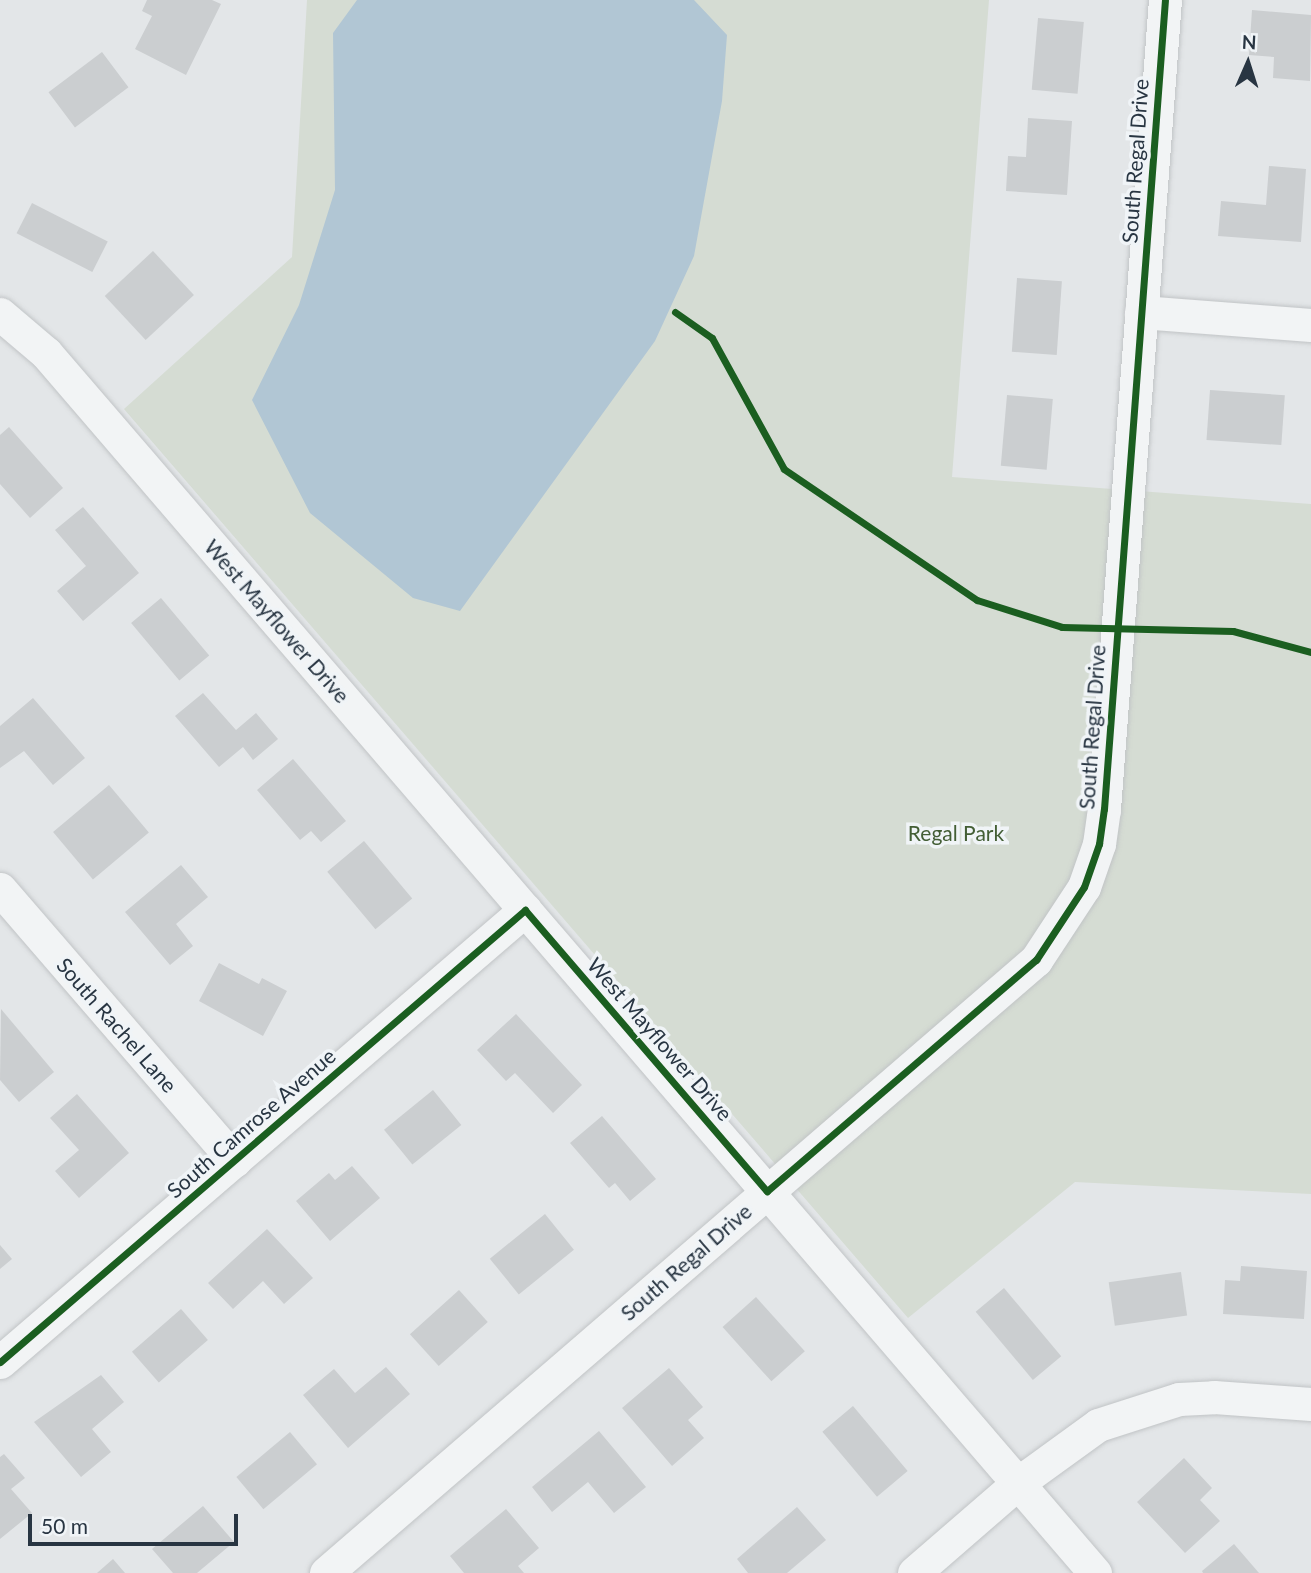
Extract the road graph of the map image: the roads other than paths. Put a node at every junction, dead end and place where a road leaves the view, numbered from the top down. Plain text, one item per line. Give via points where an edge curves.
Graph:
1 (1165, 0) edge
2 (1141, 312) junction
3 (0, 314) edge
4 (1311, 325) edge
5 (0, 888) edge
6 (526, 910) junction
7 (234, 1161) junction
8 (767, 1191) junction
9 (0, 1363) edge
10 (1311, 1404) edge
11 (1018, 1483) junction
12 (326, 1573) edge
13 (914, 1573) edge
14 (1095, 1573) edge

1 - 2 street, South Regal Drive
2 - 4 street
2 - 8 street, South Regal Drive via 1104,808 1084,887 1036,960
3 - 6 street, West Mayflower Drive via 46,353
5 - 7 street, South Rachel Lane
6 - 7 street, South Camrose Avenue
6 - 8 street, West Mayflower Drive
7 - 9 street, South Camrose Avenue
8 - 11 street, West Mayflower Drive
8 - 12 street, South Regal Drive
10 - 11 street via 1214,1397 1179,1399 1136,1410 1069,1442
11 - 13 street
11 - 14 street, West Mayflower Drive

